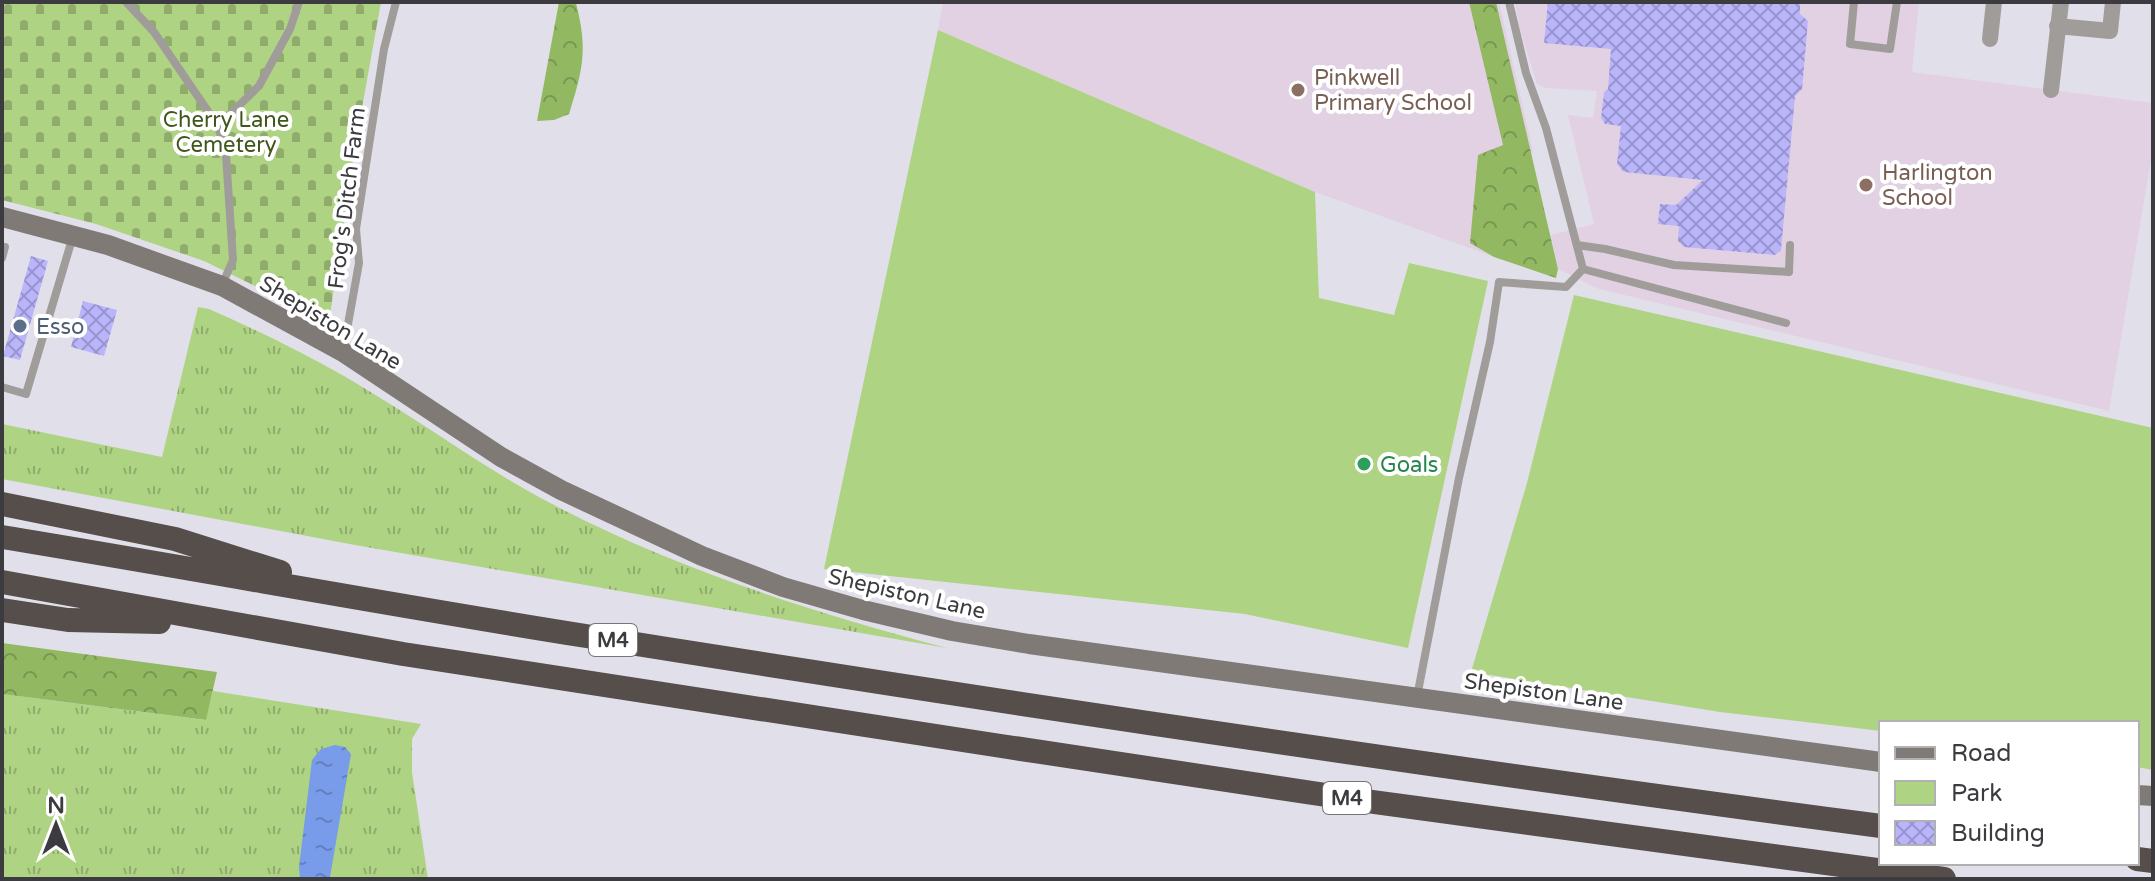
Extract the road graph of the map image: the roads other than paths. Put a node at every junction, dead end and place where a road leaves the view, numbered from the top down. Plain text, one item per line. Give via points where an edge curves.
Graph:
1 (299, 2) edge
2 (396, 2) edge
3 (1509, 2) edge
4 (1854, 2) edge
5 (1897, 2) edge
6 (1994, 2) edge
7 (2061, 2) edge
8 (2113, 2) edge
9 (128, 3) edge
10 (2057, 26) junction
11 (1990, 39) dead end
12 (2051, 90) dead end
13 (218, 126) junction
14 (2, 217) edge
15 (73, 235) junction
16 (1577, 245) junction
17 (1790, 245) dead end
18 (2, 247) edge
19 (2, 258) edge
20 (1583, 269) junction
21 (222, 286) junction
22 (1786, 323) dead end
23 (343, 352) junction
24 (2, 387) edge
25 (2, 504) edge
26 (2, 537) edge
27 (2, 582) edge
28 (366, 599) junction
29 (2, 610) edge
30 (237, 624) junction
31 (1417, 698) junction
32 (1879, 762) edge
33 (1879, 826) edge
34 (1944, 879) edge

1 - 13 lane via 259,86
2 - 23 lane, Frog's Ditch Farm via 356,229 362,248
3 - 16 lane
4 - 5 lane via 1850,44 1890,49
6 - 11 street
7 - 10 street
8 - 10 street via 2110,31
9 - 13 lane
10 - 12 street
13 - 21 lane via 228,169 233,260
14 - 15 street, Shepiston Lane
15 - 21 street, Shepiston Lane
15 - 24 lane via 26,394
16 - 17 lane via 1674,265 1789,272
16 - 20 lane
18 - 19 lane
20 - 22 lane
20 - 31 lane via 1566,287 1499,282
21 - 23 street, Shepiston Lane
23 - 31 street, Shepiston Lane via 501,457 561,490 702,556 783,587 952,631
25 - 28 highway, M4 via 175,539
26 - 28 highway, M4
27 - 30 highway, M4
28 - 33 highway, M4 via 1265,741
29 - 30 highway, M4 via 68,620
30 - 34 highway, M4 via 434,659 1366,801
31 - 32 street, Shepiston Lane

